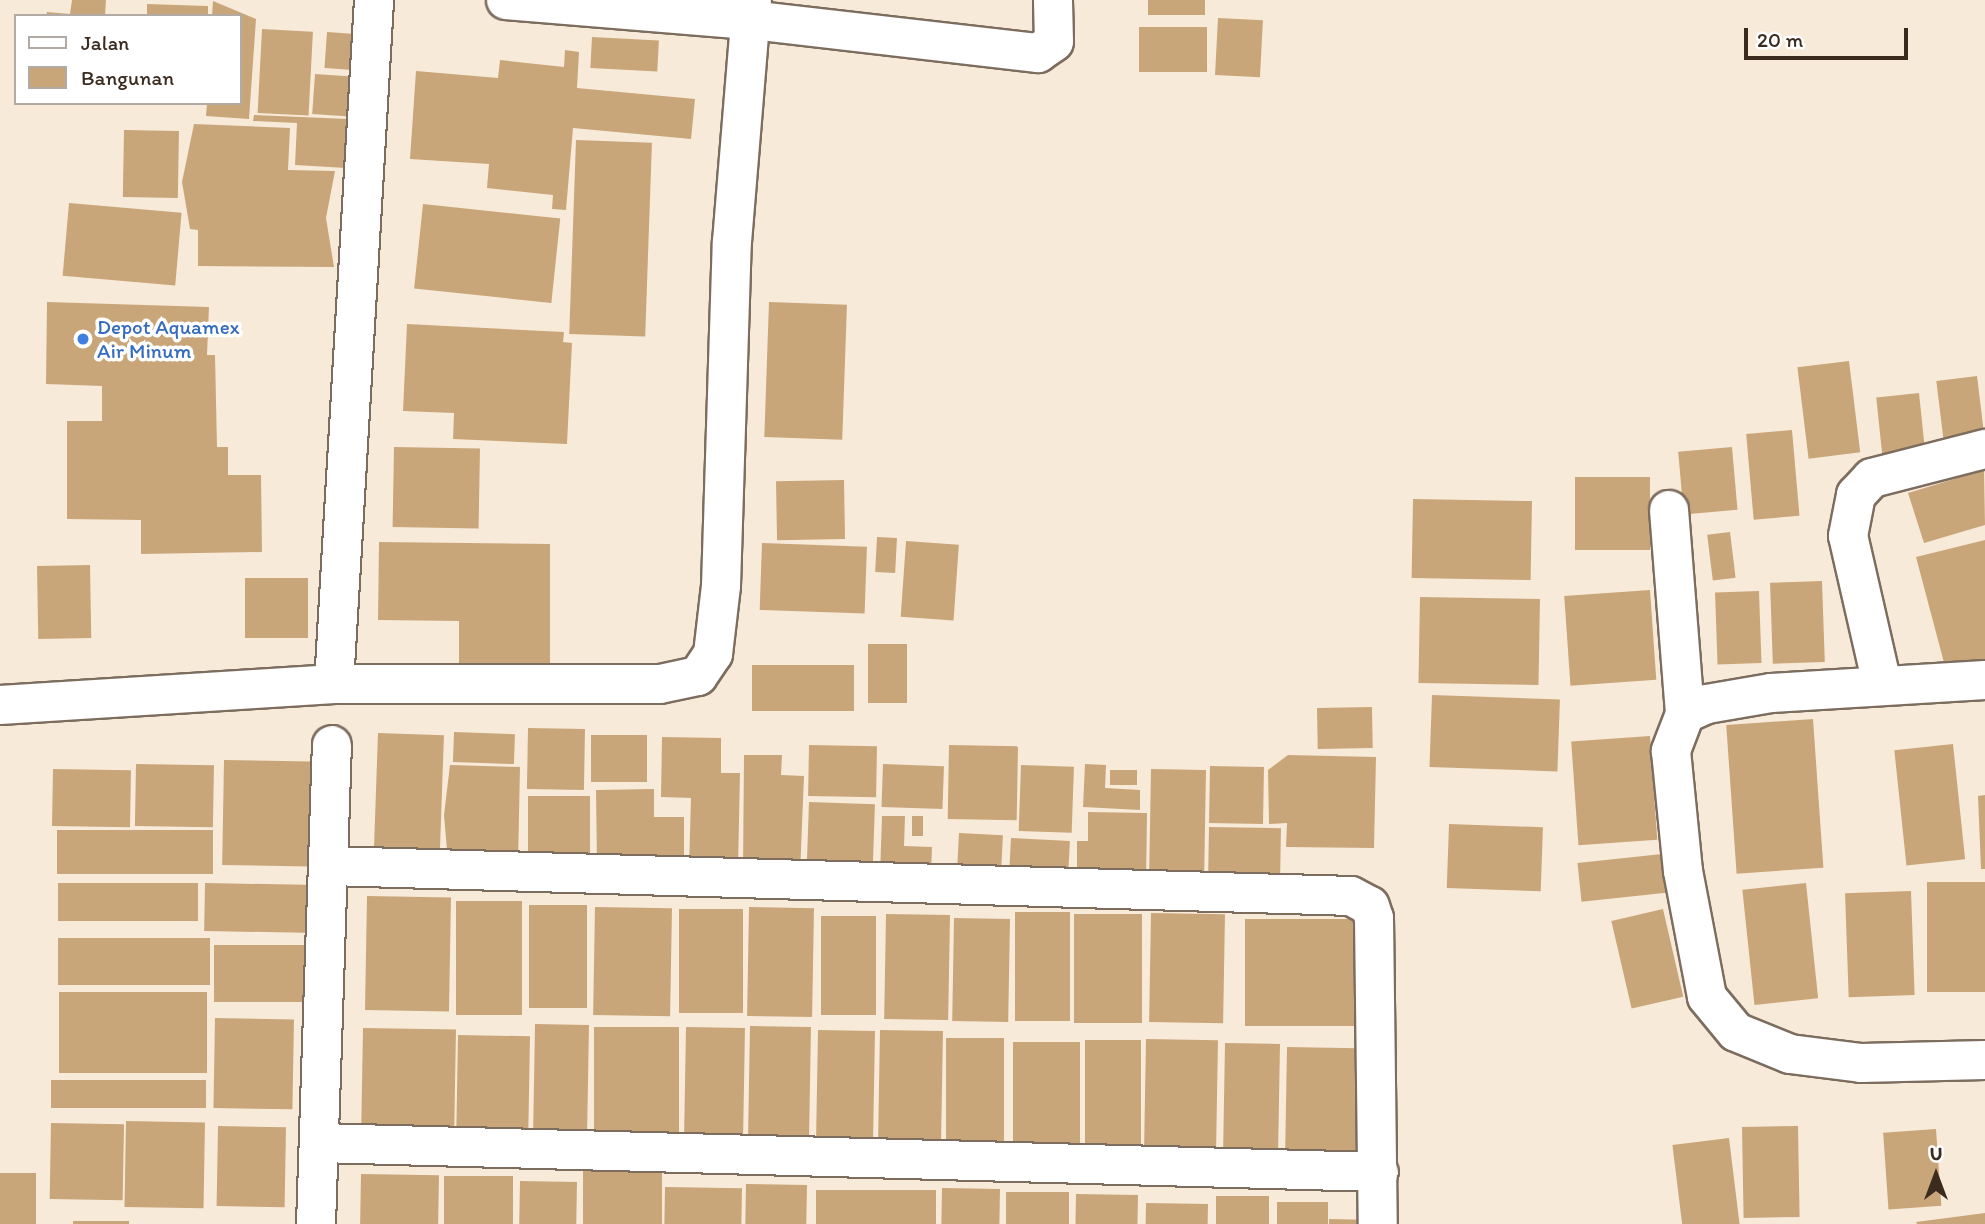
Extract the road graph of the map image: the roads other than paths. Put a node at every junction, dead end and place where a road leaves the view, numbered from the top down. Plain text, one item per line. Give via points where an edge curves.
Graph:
1 (374, 0) edge
2 (506, 0) edge
3 (1053, 0) edge
4 (751, 10) edge
5 (1985, 449) edge
6 (1669, 510) dead end
7 (1985, 680) edge
8 (334, 684) junction
9 (1882, 684) junction
10 (0, 705) edge
11 (1685, 713) junction
12 (332, 745) dead end
13 (330, 866) junction
14 (1985, 1060) edge
15 (320, 1143) junction
16 (1379, 1172) junction
17 (316, 1224) edge
18 (1378, 1224) edge

1 - 8 street
2 - 4 street
3 - 4 street via 1054,42 1038,53
4 - 8 street via 732,242 720,586 713,654 698,676 660,684
5 - 9 street via 1872,478 1856,495 1848,536
6 - 11 street
7 - 9 street
8 - 10 street
9 - 11 street via 1771,694 1707,704
11 - 14 street via 1671,751 1683,871 1707,997 1736,1032 1790,1054 1861,1063
12 - 13 street
13 - 15 street
13 - 16 street via 1351,896 1370,906 1374,918
15 - 16 street
15 - 17 street
16 - 18 street

